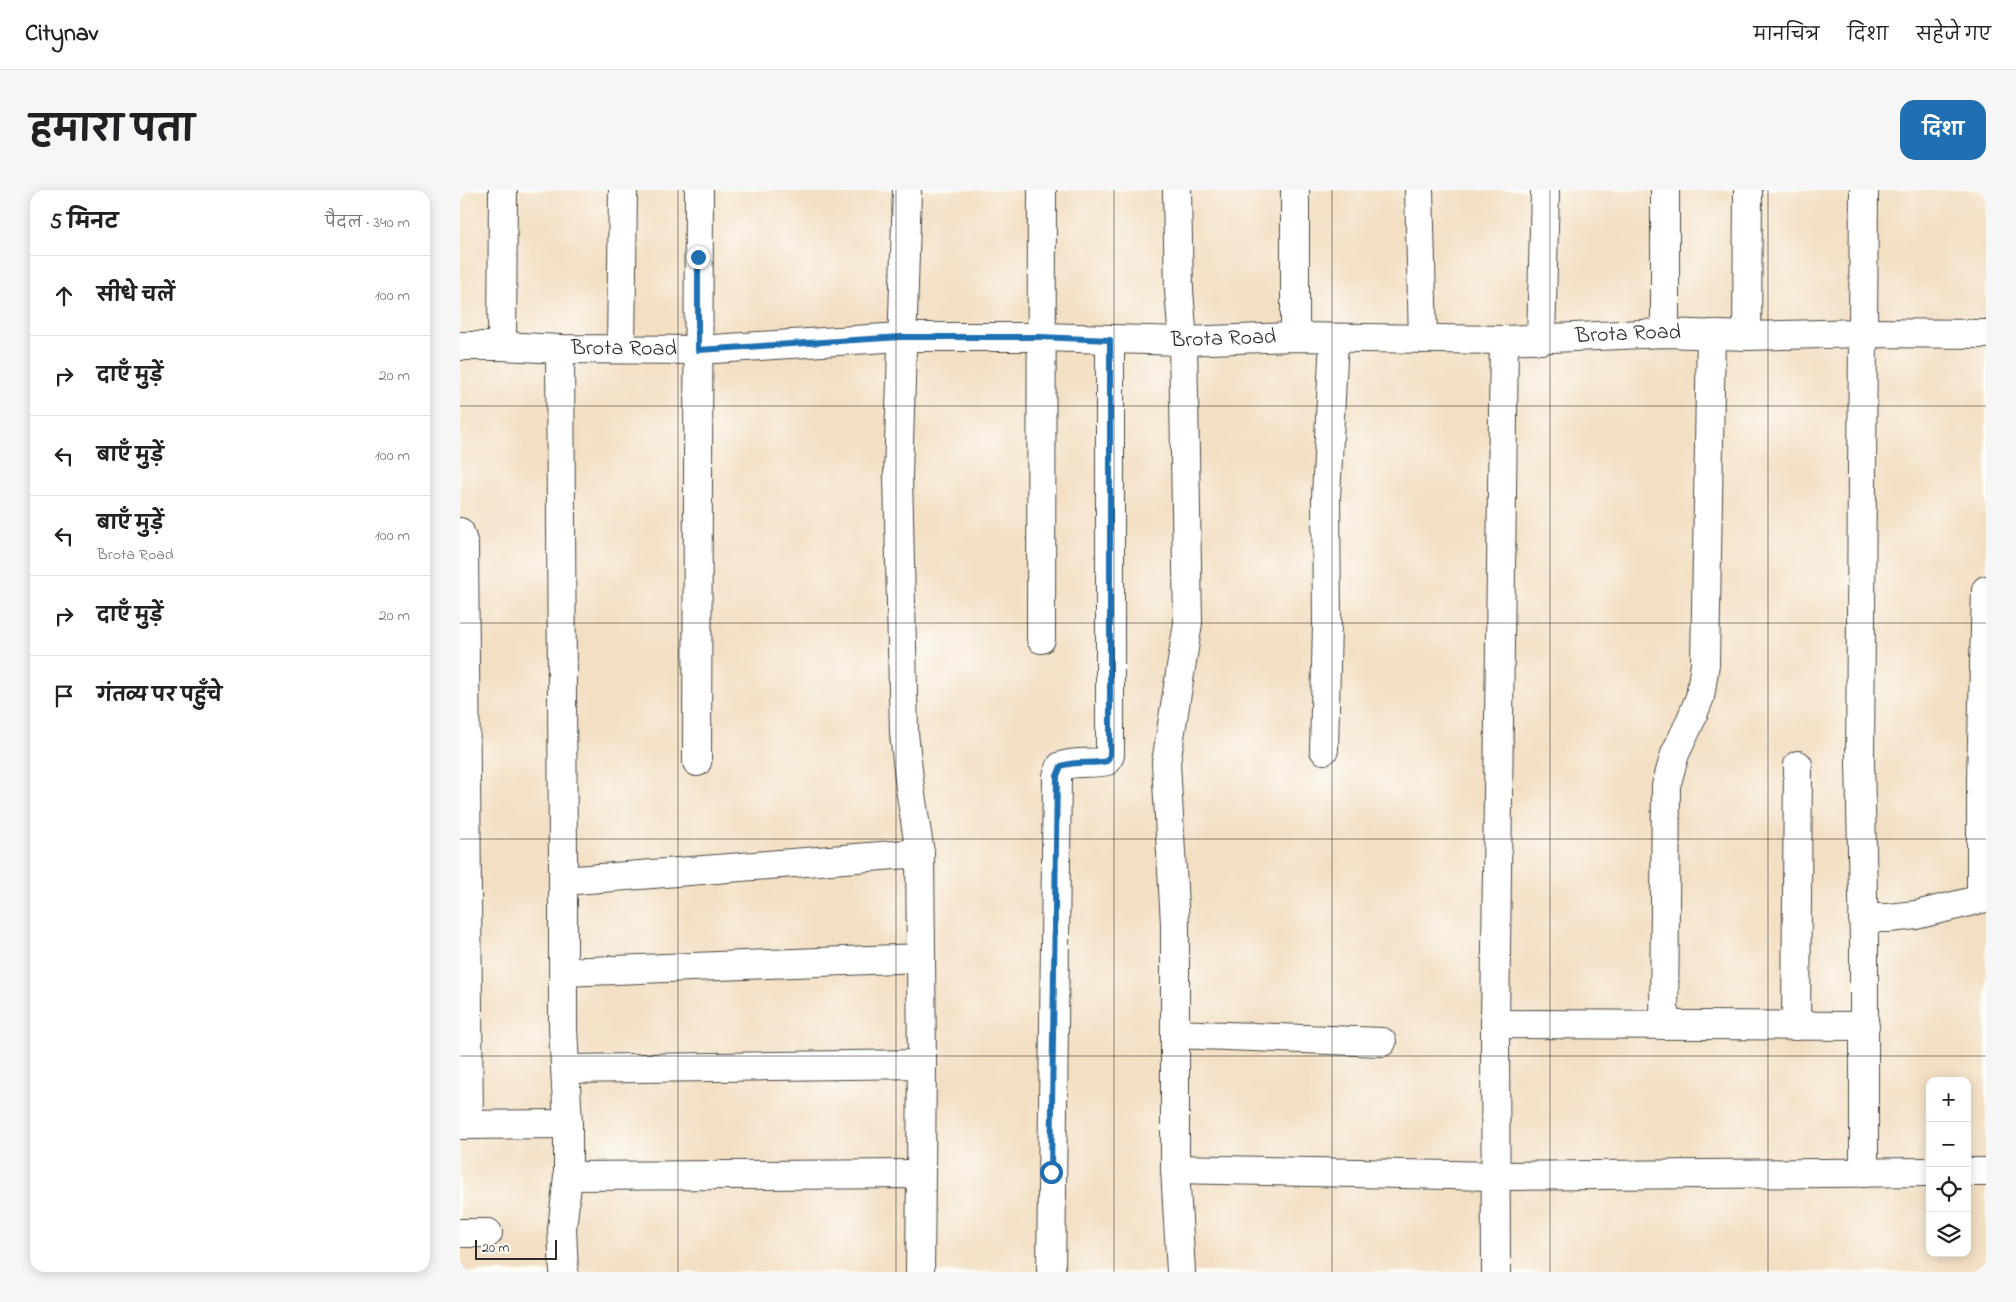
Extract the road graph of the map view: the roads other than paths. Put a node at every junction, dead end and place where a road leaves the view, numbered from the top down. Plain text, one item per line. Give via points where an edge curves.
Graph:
1 (504, 190) edge
2 (623, 190) edge
3 (699, 190) edge
4 (907, 190) edge
5 (1042, 190) edge
6 (1177, 190) edge
7 (1295, 190) edge
8 (1420, 190) edge
9 (1544, 190) edge
10 (1665, 190) edge
11 (1748, 190) edge
12 (1864, 190) edge
13 (1864, 333) junction
14 (1665, 334) junction
15 (1711, 334) junction
16 (1986, 334) edge
17 (1747, 336) junction
18 (901, 337) junction
19 (1040, 337) junction
20 (1295, 337) junction
21 (1334, 338) junction
22 (1423, 338) junction
23 (1110, 340) junction
24 (1504, 340) junction
25 (1540, 340) junction
26 (1183, 341) junction
27 (460, 346) edge
28 (502, 346) junction
29 (560, 349) junction
30 (620, 349) junction
31 (698, 350) junction
32 (460, 532) edge
33 (1986, 590) edge
34 (1041, 640) dead end
35 (1324, 750) dead end
36 (697, 762) dead end
37 (1798, 765) dead end
38 (920, 853) junction
39 (564, 881) junction
40 (1983, 898) edge
41 (1863, 918) junction
42 (921, 958) junction
43 (564, 972) junction
44 (1495, 1024) junction
45 (1664, 1025) junction
46 (1796, 1026) junction
47 (1865, 1026) junction
48 (1175, 1034) junction
49 (1382, 1042) dead end
50 (922, 1064) junction
51 (566, 1069) junction
52 (568, 1124) junction
53 (464, 1125) edge
54 (1175, 1169) junction
55 (1926, 1172) edge
56 (1971, 1172) edge
57 (1986, 1172) edge
58 (1864, 1173) junction
59 (921, 1174) junction
60 (568, 1176) junction
61 (1495, 1176) junction
62 (460, 1233) edge
63 (488, 1233) dead end
64 (564, 1272) edge
65 (920, 1272) edge
66 (1051, 1272) edge
67 (1182, 1272) edge
68 (1496, 1272) edge

1 - 28 street
2 - 30 street
3 - 31 street
4 - 18 street
5 - 19 street
6 - 26 street
7 - 20 street
8 - 22 street
9 - 25 street
10 - 14 street
11 - 17 street
12 - 13 street
13 - 16 street, Brota Road
13 - 17 street, Brota Road
13 - 41 street via 1860,761
14 - 15 street, Brota Road
14 - 25 street, Brota Road
15 - 17 street, Brota Road
15 - 45 street via 1705,664 1700,697 1674,754 1666,786
18 - 19 street, Brota Road
18 - 31 street, Brota Road
18 - 38 street via 898,475 904,733
19 - 23 street, Brota Road
19 - 34 street
20 - 21 street, Brota Road
20 - 26 street, Brota Road
21 - 22 street, Brota Road
21 - 35 street via 1326,497
22 - 24 street, Brota Road
23 - 26 street, Brota Road
23 - 66 street via 1110,755 1107,761 1074,762 1061,766 1057,776
24 - 25 street, Brota Road
24 - 44 street
26 - 48 street via 1188,623 1166,763 1175,924
27 - 28 street, Brota Road
28 - 29 street, Brota Road
29 - 30 street, Brota Road
29 - 39 street
30 - 31 street, Brota Road
31 - 36 street
32 - 53 street via 464,545
33 - 40 street via 1981,778
37 - 46 street
38 - 39 street
38 - 42 street
39 - 43 street
40 - 41 street via 1916,915
41 - 47 street
42 - 43 street
42 - 50 street
43 - 51 street
44 - 45 street
44 - 61 street
45 - 46 street
46 - 47 street
47 - 58 street
48 - 49 street
48 - 54 street
50 - 51 street
50 - 59 street
51 - 52 street
52 - 53 street
52 - 60 street
54 - 61 street
54 - 67 street
55 - 58 street
56 - 57 street
58 - 61 street
59 - 60 street
59 - 65 street
60 - 64 street via 562,1229
61 - 68 street
62 - 63 street

